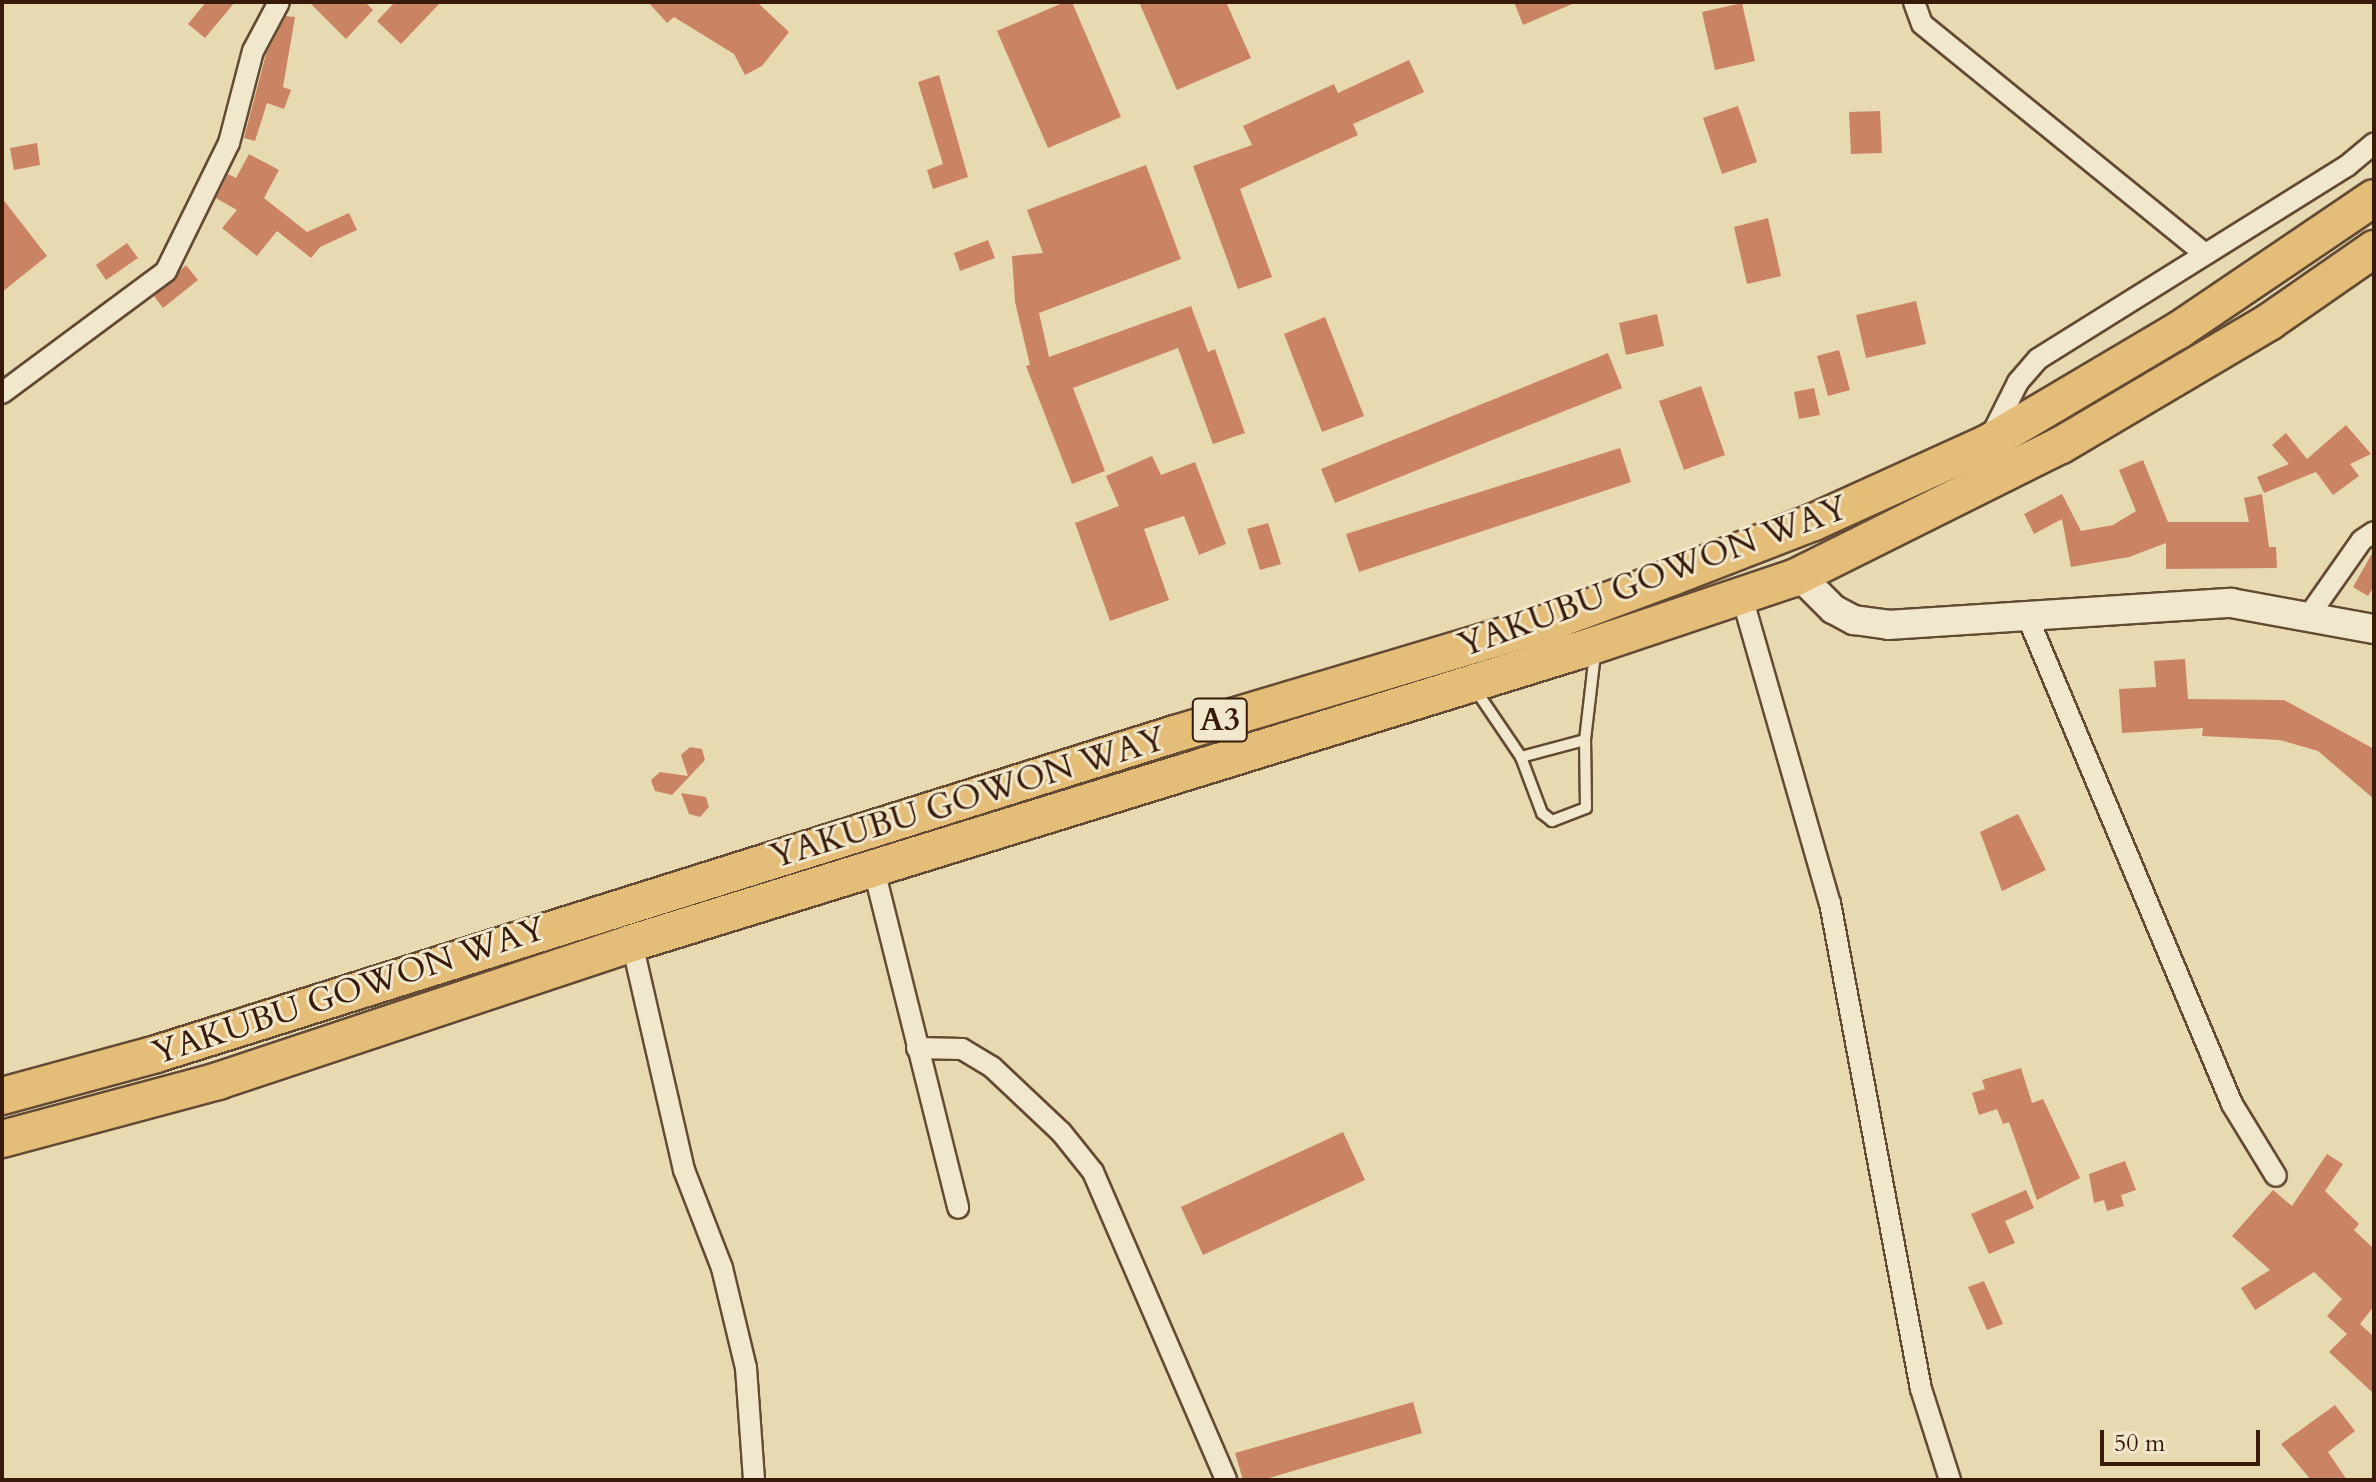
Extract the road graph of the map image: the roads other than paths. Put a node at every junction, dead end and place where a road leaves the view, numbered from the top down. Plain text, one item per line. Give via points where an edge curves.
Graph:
1 (279, 2) edge
2 (1914, 2) edge
3 (2374, 143) edge
4 (2374, 198) edge
5 (2374, 249) edge
6 (2205, 254) junction
7 (2, 393) edge
8 (1988, 443) junction
9 (2374, 532) edge
10 (1800, 576) junction
11 (1742, 597) junction
12 (2310, 614) junction
13 (2028, 618) junction
14 (2374, 629) edge
15 (1596, 645) junction
16 (1472, 684) junction
17 (1585, 740) junction
18 (1521, 757) junction
19 (981, 794) junction
20 (995, 832) junction
21 (874, 870) junction
22 (632, 943) junction
23 (917, 1048) junction
24 (2, 1096) edge
25 (2, 1139) edge
26 (2276, 1176) dead end
27 (958, 1208) dead end
28 (754, 1480) edge
29 (1226, 1480) edge
30 (1950, 1480) edge

1 - 7 street via 253,51 229,143 166,271
2 - 6 street via 1922,24
3 - 6 street via 2347,166
4 - 8 highway, YAKUBU GOWON WAY / A3 via 2179,330
5 - 10 highway, YAKUBU GOWON WAY / A3 via 2269,322 2061,445
6 - 8 street via 2038,359 2018,382
8 - 19 highway, YAKUBU GOWON WAY / A3 via 1814,522 1556,620
9 - 12 street via 2362,540
10 - 11 highway, YAKUBU GOWON WAY / A3
10 - 13 street via 1833,609 1854,620 1888,625
11 - 15 highway, YAKUBU GOWON WAY / A3
11 - 30 street via 1830,903 1921,1389
12 - 13 street via 2231,603
12 - 14 street
13 - 26 street via 2232,1104
15 - 16 highway, YAKUBU GOWON WAY / A3
15 - 17 lane
16 - 18 lane
16 - 20 highway, YAKUBU GOWON WAY / A3
17 - 18 lane
17 - 18 lane via 1586,808 1552,821 1542,813
19 - 20 highway
19 - 24 highway, YAKUBU GOWON WAY / A3 via 153,1055
20 - 21 highway, YAKUBU GOWON WAY / A3
21 - 22 highway, YAKUBU GOWON WAY / A3
21 - 23 street
22 - 25 highway, YAKUBU GOWON WAY / A3 via 218,1081
22 - 28 street via 684,1170 722,1268 746,1368
23 - 27 street
23 - 29 street via 962,1049 992,1067 1061,1132 1093,1172

